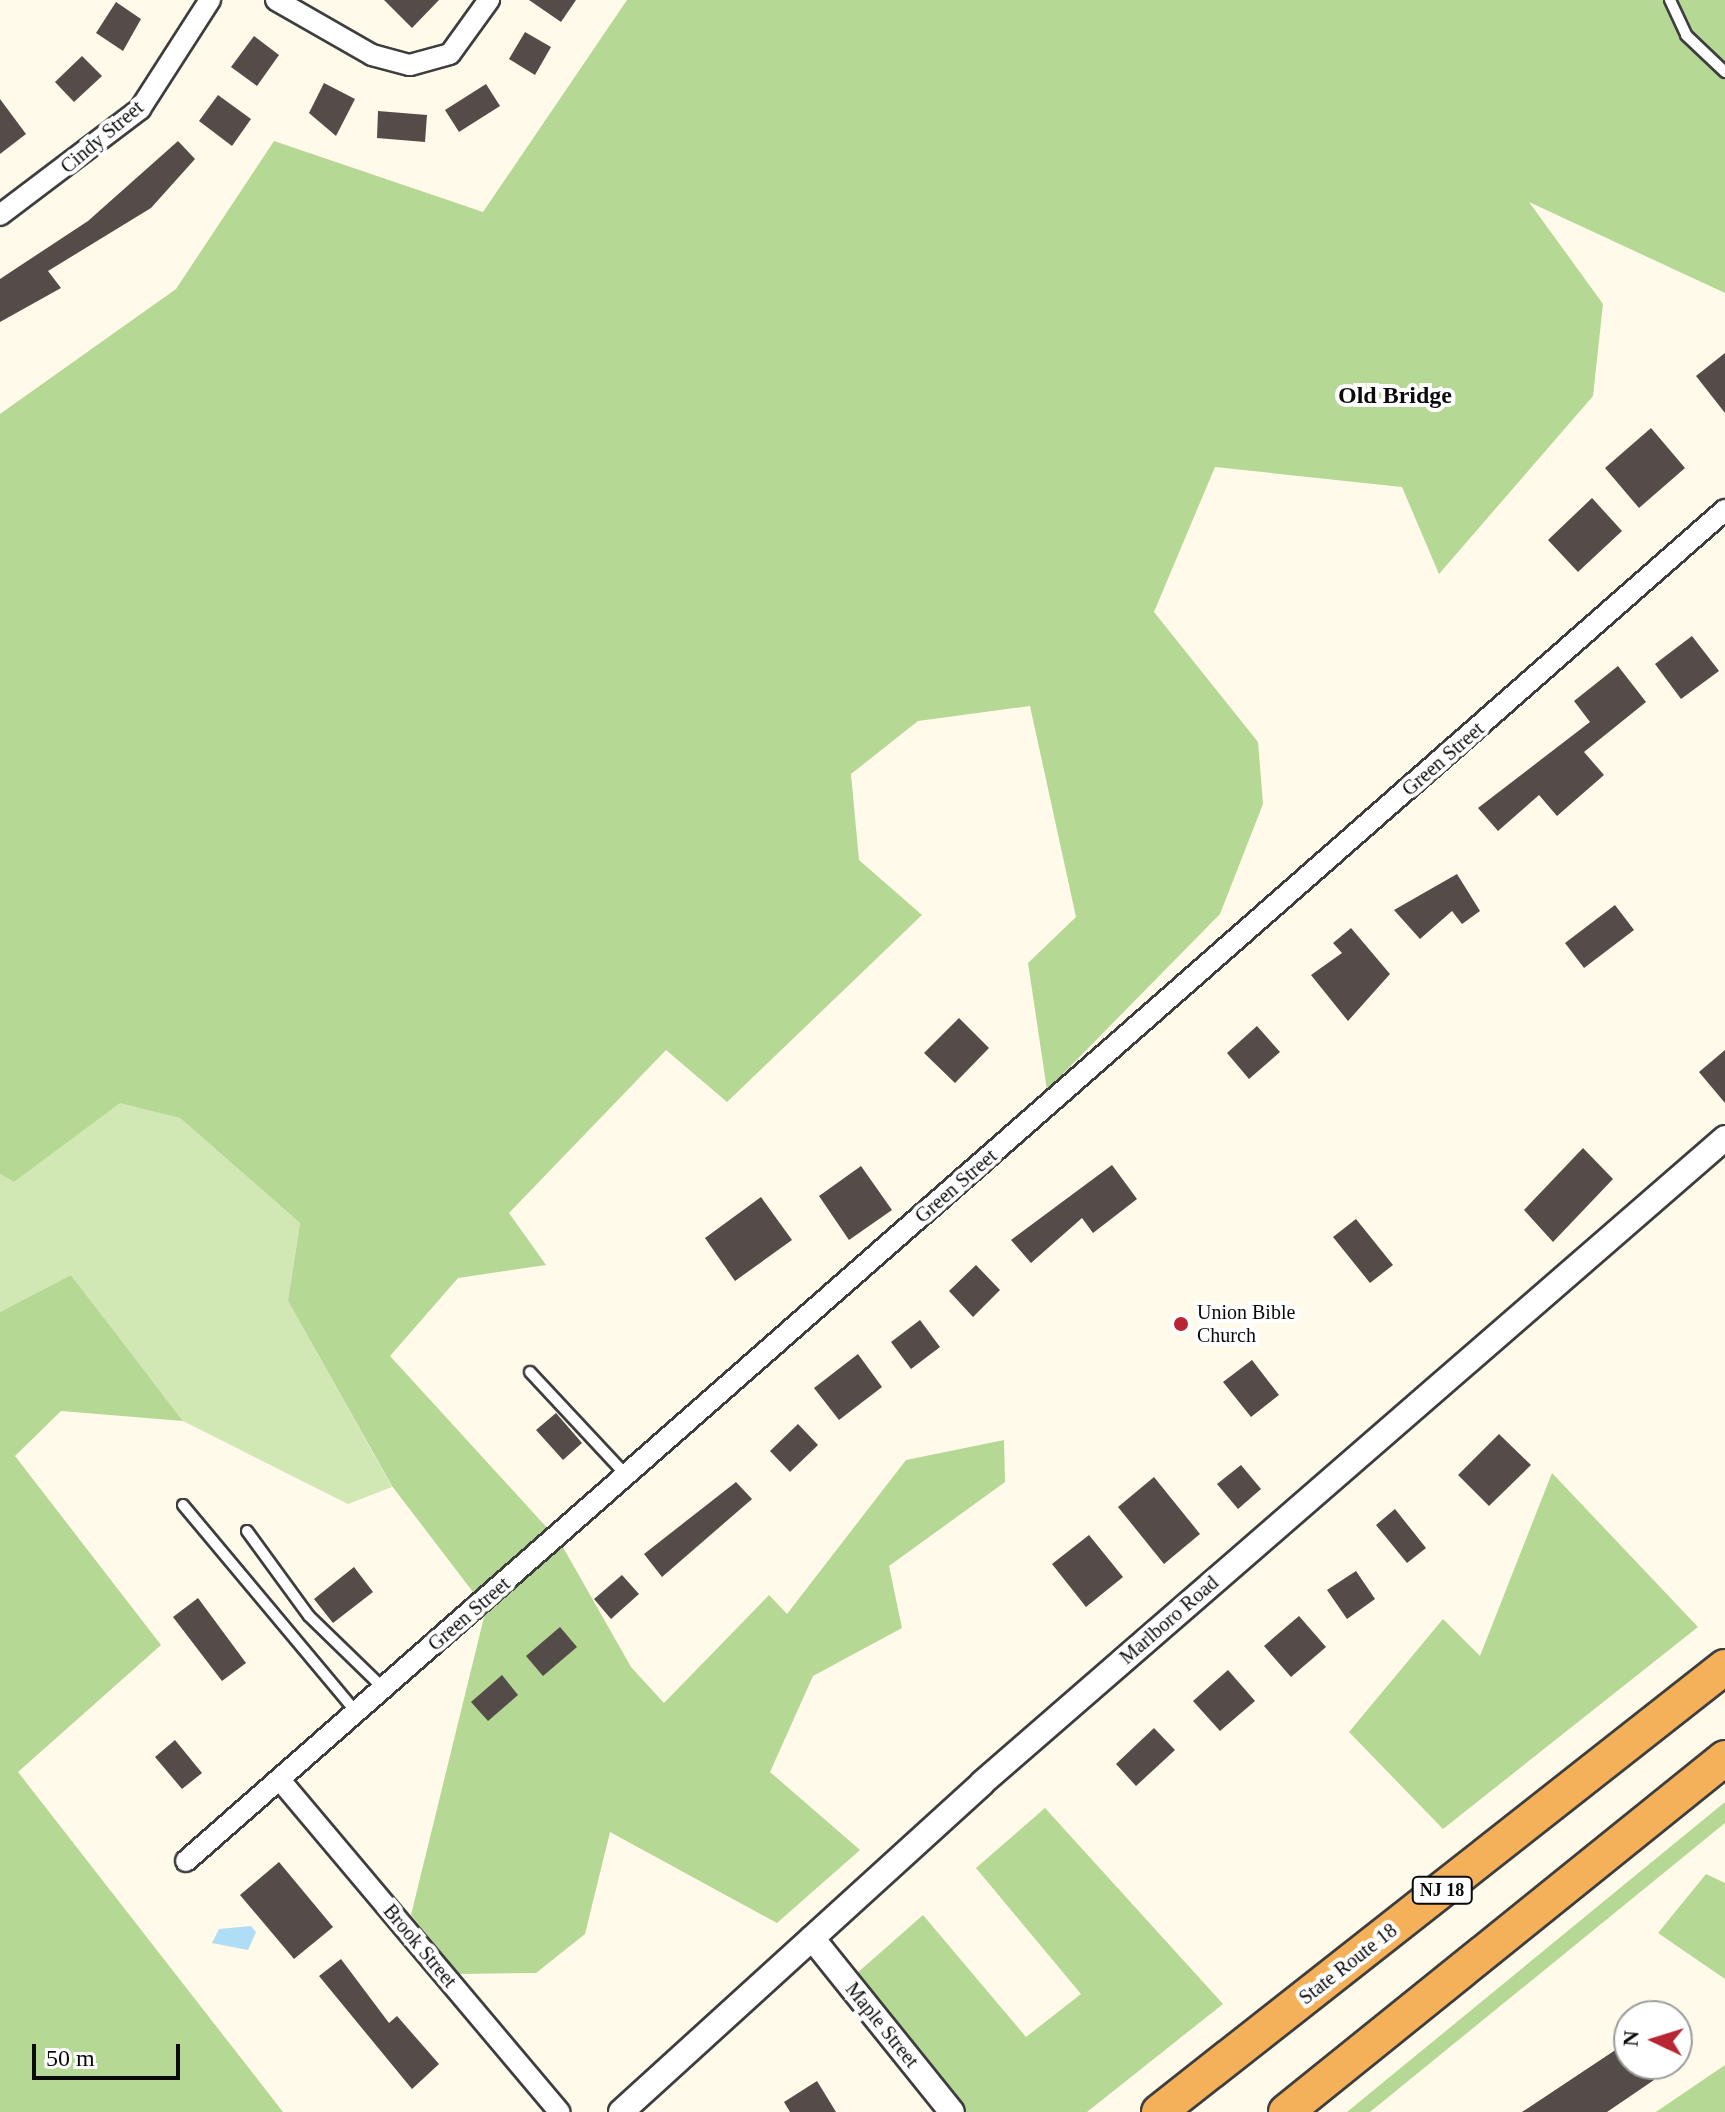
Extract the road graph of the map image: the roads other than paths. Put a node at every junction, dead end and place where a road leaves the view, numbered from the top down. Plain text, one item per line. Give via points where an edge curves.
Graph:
1 (210, 0) edge
2 (276, 0) edge
3 (489, 0) edge
4 (1670, 0) edge
5 (1725, 72) edge
6 (0, 215) edge
7 (1725, 510) edge
8 (1725, 1138) edge
9 (530, 1372) dead end
10 (627, 1476) junction
11 (183, 1505) dead end
12 (247, 1531) dead end
13 (1725, 1667) edge
14 (384, 1689) junction
15 (357, 1713) junction
16 (1725, 1758) edge
17 (280, 1780) junction
18 (186, 1861) dead end
19 (812, 1938) junction
20 (560, 2112) edge
21 (621, 2112) edge
22 (952, 2112) edge
23 (1159, 2112) edge
24 (1286, 2112) edge

1 - 6 street, Cindy Street via 140,109
2 - 3 street via 372,55 410,65 450,54
4 - 5 lane via 1686,35
7 - 10 street, Green Street
8 - 19 street, Marlboro Road
9 - 10 lane
10 - 14 street, Green Street
11 - 15 lane
12 - 14 lane via 309,1616
13 - 23 highway, State Route 18 / NJ 18
14 - 15 street, Green Street
15 - 17 street, Green Street
16 - 24 highway
17 - 18 street, Green Street
17 - 20 street, Brook Street
19 - 21 street, Marlboro Road
19 - 22 street, Maple Street

